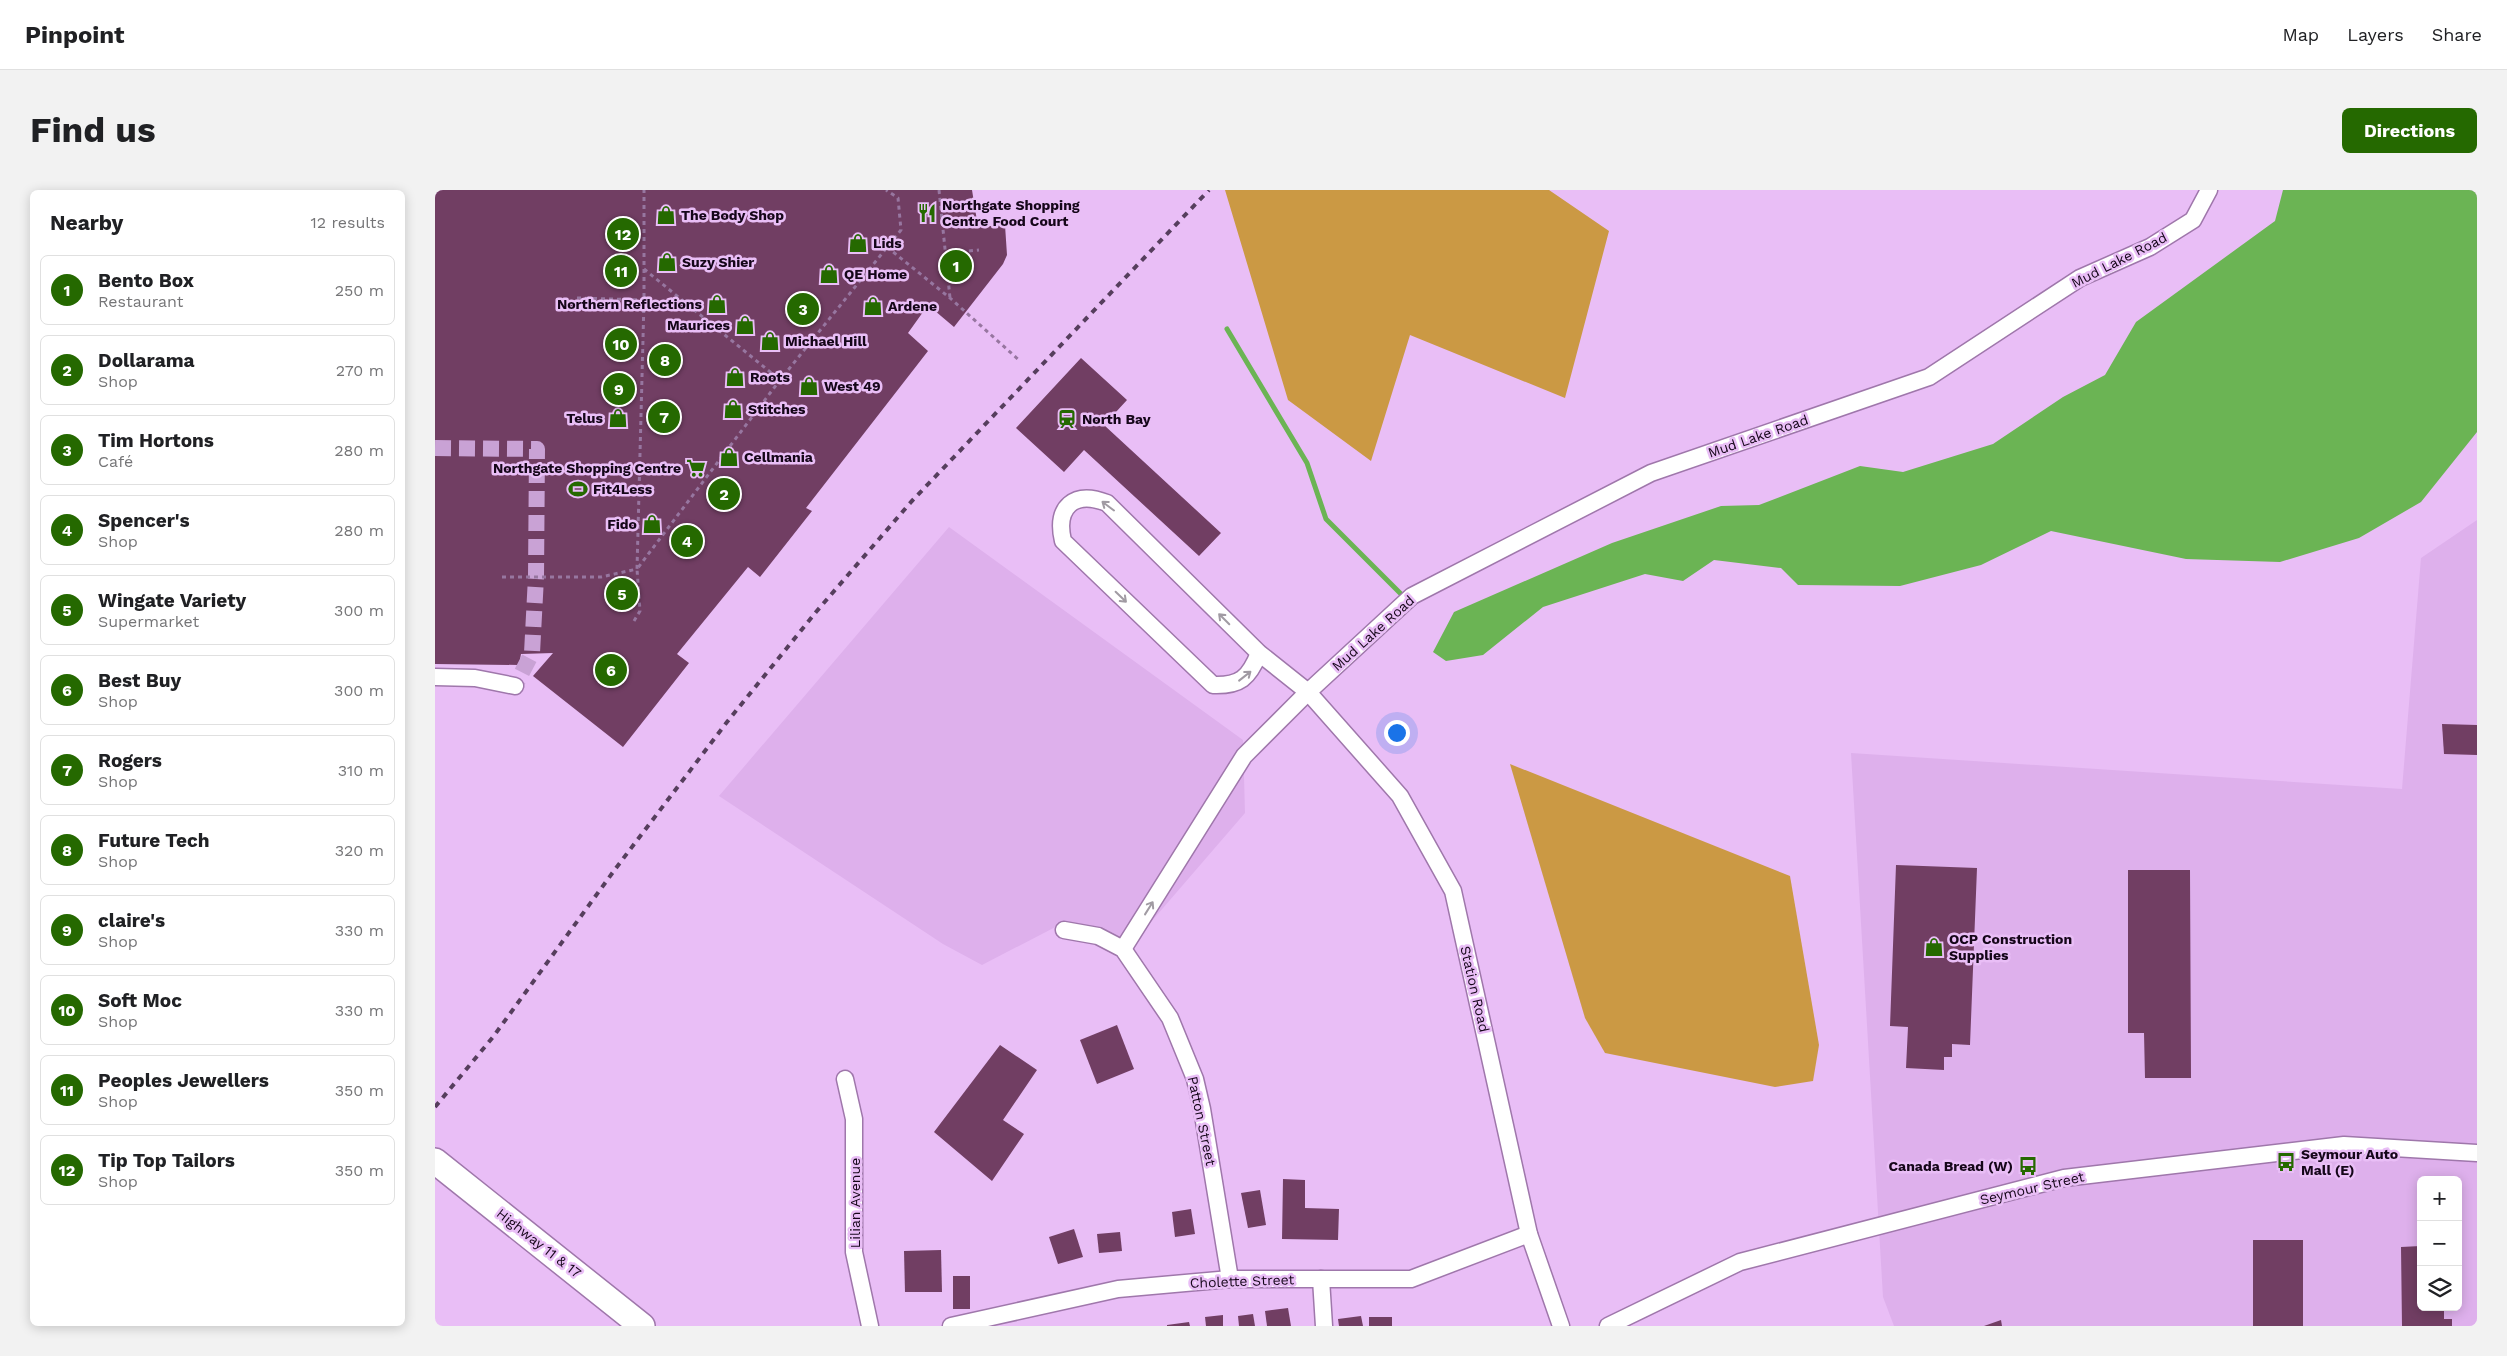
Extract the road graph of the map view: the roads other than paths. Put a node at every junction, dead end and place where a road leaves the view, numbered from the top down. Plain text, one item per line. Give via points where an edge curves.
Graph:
1 (2209, 190) edge
2 (1259, 653) junction
3 (435, 677) edge
4 (515, 686) dead end
5 (1308, 692) junction
6 (1064, 930) dead end
7 (1123, 949) junction
8 (845, 1079) dead end
9 (2477, 1153) edge
10 (435, 1160) edge
11 (1529, 1234) junction
12 (1230, 1279) junction
13 (1321, 1279) junction
14 (642, 1326) edge
15 (870, 1326) edge
16 (951, 1326) edge
17 (1324, 1326) edge
18 (1561, 1326) edge
19 (1608, 1326) edge

1 - 5 street, Mud Lake Road via 2193,220 2150,247 2080,278 1929,377 1651,473 1412,596
2 -> 2 street, Station Road via 1107,503 1094,498 1077,498 1067,507 1062,518 1063,541 1213,685 1230,686 1243,679 1252,670
2 - 5 street, Station Road
3 - 4 street via 475,678
7 -> 5 street via 1244,756
5 - 11 street, Station Road via 1400,796 1453,891
6 - 7 street, Patton Street via 1098,936
7 - 12 street, Patton Street via 1170,1018 1195,1079 1209,1144
8 - 15 street, Lilian Avenue via 854,1119 854,1252
9 - 19 street, Seymour Street via 2344,1145 2063,1178 1740,1262
10 - 14 highway, Highway 11 & 17
11 - 13 street, Cholette Street via 1411,1278
11 - 18 street, Station Road
12 - 13 street, Cholette Street
12 - 16 street, Cholette Street via 1118,1289
13 - 17 street

